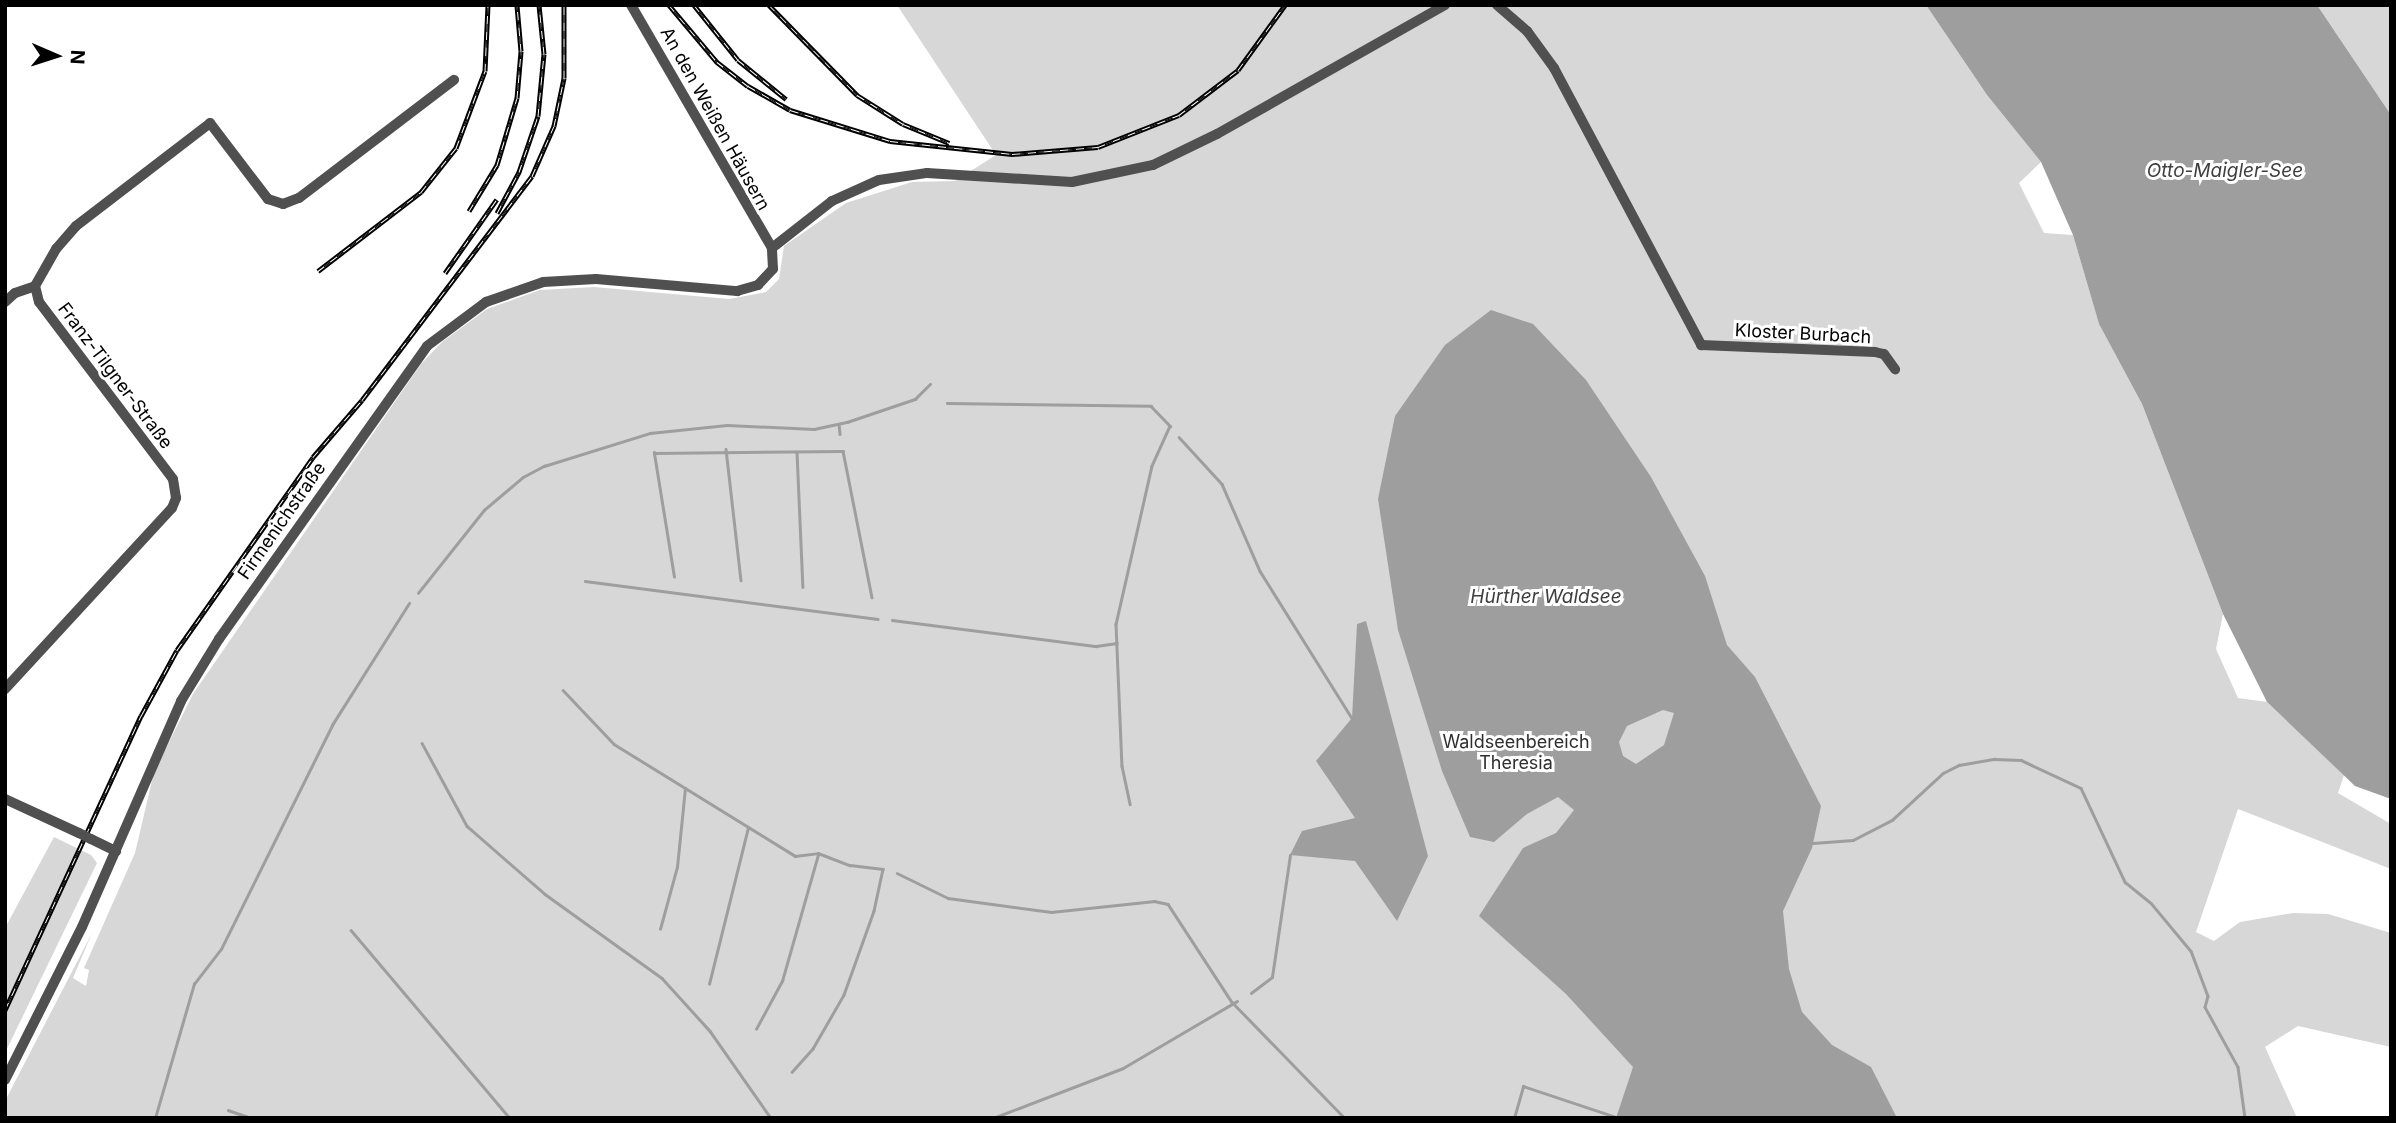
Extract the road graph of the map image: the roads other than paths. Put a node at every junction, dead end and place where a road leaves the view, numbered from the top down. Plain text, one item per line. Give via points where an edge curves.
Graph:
1 (631, 5) edge
2 (1445, 5) edge
3 (1497, 5) edge
4 (454, 80) dead end
5 (772, 248) junction
6 (35, 286) junction
7 (5, 302) edge
8 (1895, 369) dead end
9 (5, 689) edge
10 (5, 799) edge
11 (116, 851) junction
12 (5, 1080) edge

1 - 5 street, An den Weißen Häusern
2 - 5 street via 1217,134 1153,165 1072,182 926,173 879,180 832,201
3 - 8 street, Kloster Burbach via 1527,31 1554,68 1701,345 1875,352 1884,354
4 - 6 street via 299,198 283,204 268,199 210,123 76,226 56,249
5 - 11 street, Firmenichstraße via 774,264 768,277 743,290 554,280 496,296 443,330 404,374 202,665 153,757
6 - 7 street
6 - 9 street, Franz-Tilgner-Straße via 39,302 173,479 176,499
10 - 11 street, bridge
11 - 12 street, Firmenichstraße

